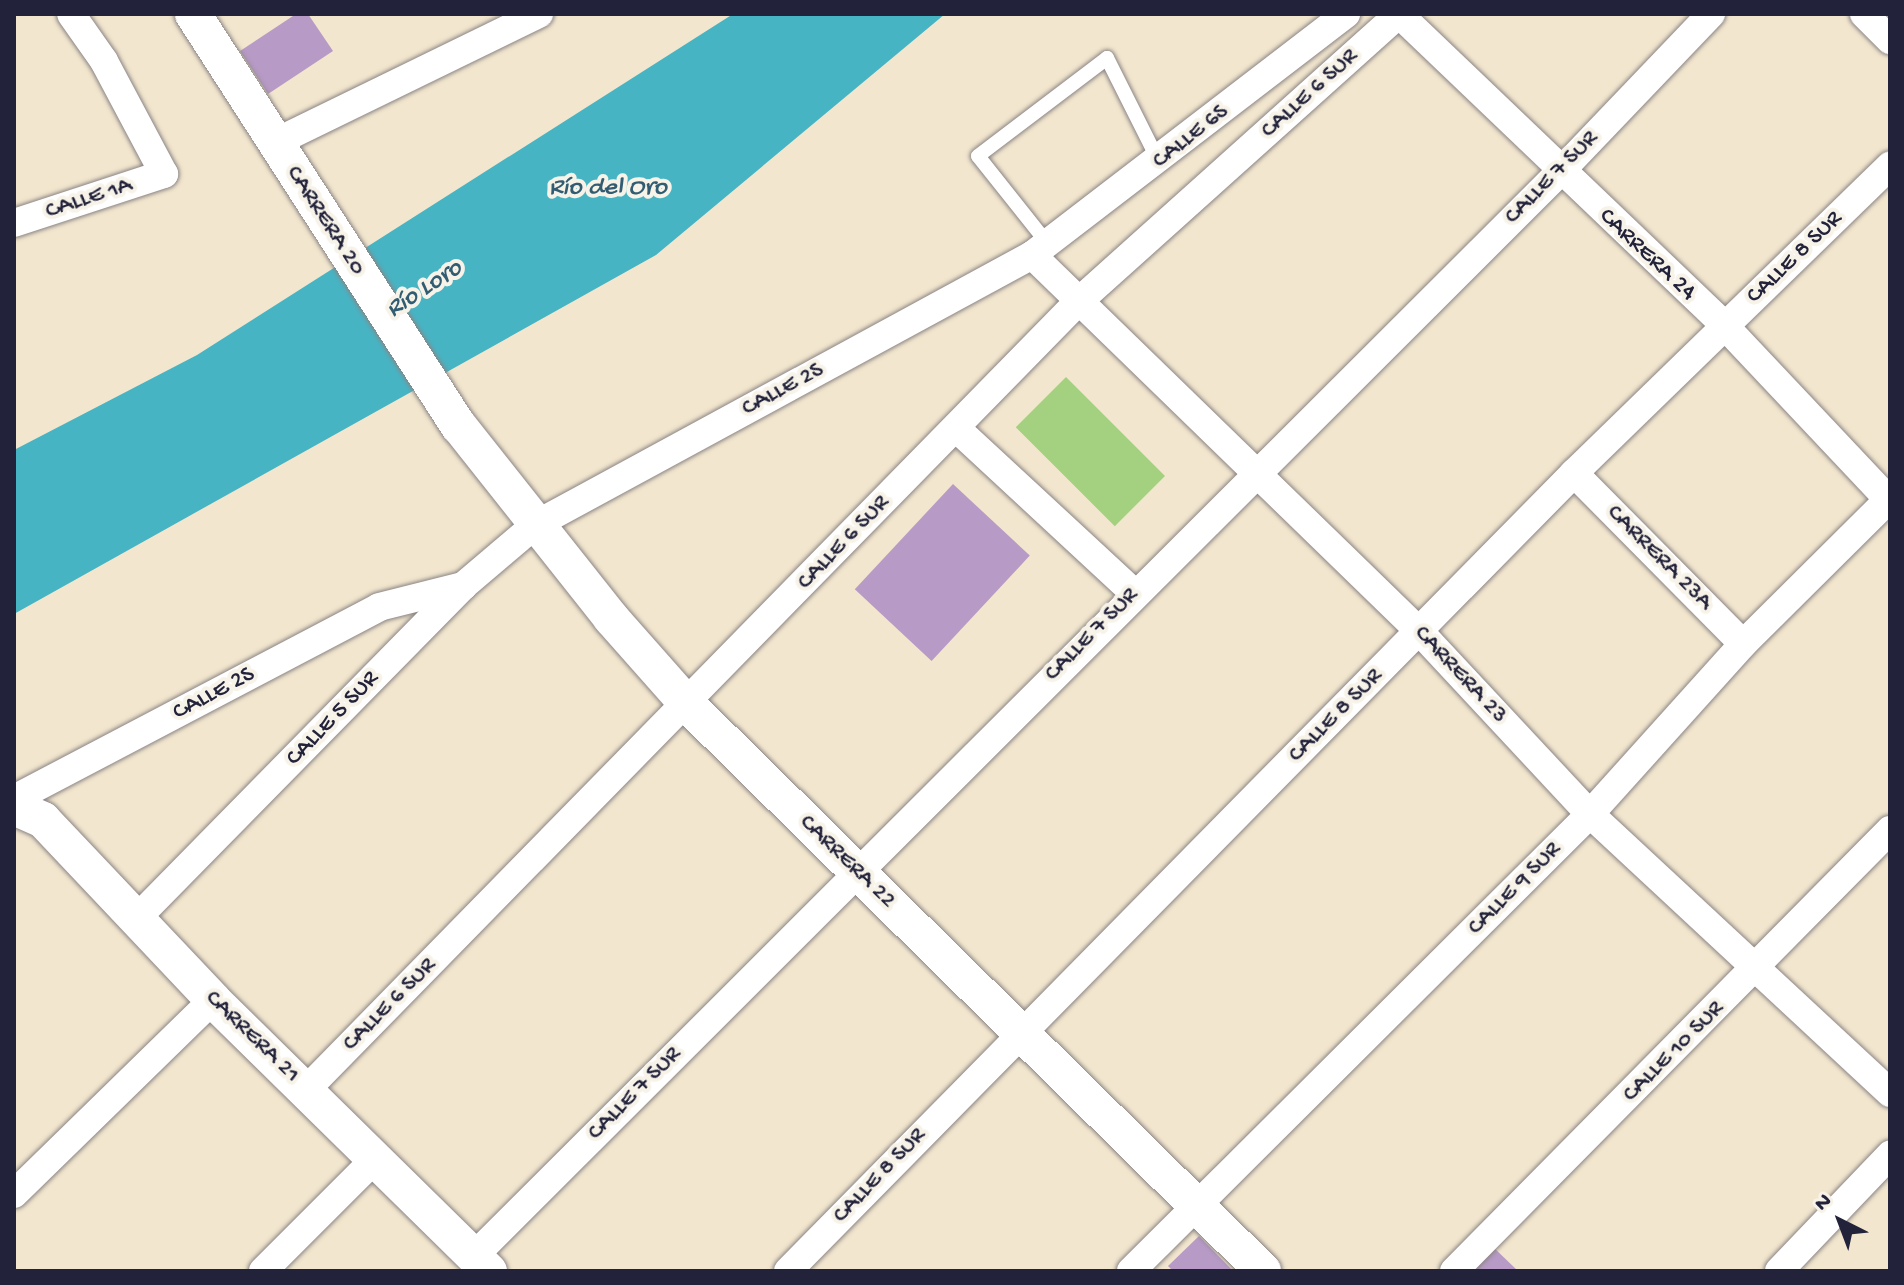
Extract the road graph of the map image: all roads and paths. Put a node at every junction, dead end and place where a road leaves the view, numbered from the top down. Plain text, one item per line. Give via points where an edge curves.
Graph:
1 (71, 14) edge
2 (193, 14) edge
3 (539, 14) edge
4 (1346, 14) edge
5 (1399, 14) edge
6 (1711, 14) edge
7 (1864, 14) edge
8 (1890, 40) edge
9 (274, 143) junction
10 (1159, 162) junction
11 (1890, 166) edge
12 (1559, 173) junction
13 (14, 223) edge
14 (1040, 249) junction
15 (1078, 302) junction
16 (1724, 325) junction
17 (459, 426) joint
18 (956, 428) junction
19 (1574, 473) junction
20 (1252, 474) junction
21 (1890, 499) edge
22 (535, 525) junction
23 (463, 586) junction
24 (1134, 593) junction
25 (1420, 632) junction
26 (1743, 644) junction
27 (688, 705) junction
28 (14, 799) edge
29 (14, 807) edge
30 (1590, 814) junction
31 (1890, 830) edge
32 (856, 872) junction
33 (136, 919) junction
34 (1757, 969) junction
35 (213, 1000) junction
36 (1021, 1031) junction
37 (306, 1090) junction
38 (1890, 1093) edge
39 (1890, 1155) edge
40 (374, 1160) junction
41 (14, 1194) edge
42 (1196, 1205) junction
43 (482, 1264) edge
44 (263, 1271) edge
45 (788, 1271) edge
46 (1131, 1271) edge
47 (1263, 1271) edge
48 (1454, 1271) edge
49 (1779, 1271) edge

1 - 13 street, CALLE 1A via 104,61 164,174
2 - 9 street, CARRERA 20
3 - 9 street
4 - 10 street, CALLE 6S
5 - 12 street, CARRERA 24
5 - 15 street, CALLE 6 SUR
6 - 12 street, CALLE 7 SUR
7 - 8 street
9 - 17 street, CARRERA 20
10 - 14 street, CALLE 6S
10 - 14 lane via 1107,58 978,156
11 - 16 street, CALLE 8 SUR
12 - 16 street, CARRERA 24
12 - 20 street, CALLE 7 SUR
14 - 15 street, CARRERA 23
14 - 22 street, CALLE 2S
15 - 18 street, CALLE 6 SUR
15 - 20 street, CARRERA 23
16 - 19 street, CALLE 8 SUR
16 - 21 street, CARRERA 24
17 - 22 street, CARRERA 22
18 - 24 street
18 - 27 street, CALLE 6 SUR
19 - 25 street, CALLE 8 SUR
19 - 26 street, CARRERA 23A
20 - 24 street, CALLE 7 SUR
20 - 25 street, CARRERA 23
21 - 26 street, CALLE 9 SUR
22 - 23 street, CALLE 5 SUR
22 - 27 street, CARRERA 22
23 - 28 street, CALLE 2S via 379,607
23 - 33 street, CALLE 5 SUR
24 - 32 street, CALLE 7 SUR
25 - 30 street, CARRERA 23
25 - 36 street, CALLE 8 SUR
26 - 30 street, CALLE 9 SUR
27 - 32 street, CARRERA 22
27 - 37 street, CALLE 6 SUR
29 - 33 street, CARRERA 21 via 43,820
30 - 34 street, CARRERA 23
30 - 42 street, CALLE 9 SUR
31 - 34 street, CALLE 10 SUR
32 - 36 street, CARRERA 22
32 - 43 street, CALLE 7 SUR
33 - 35 street, CARRERA 21
34 - 38 street, CARRERA 23
34 - 48 street, CALLE 10 SUR
35 - 37 street, CARRERA 21
35 - 41 street
36 - 42 street, CARRERA 22
36 - 45 street, CALLE 8 SUR
37 - 40 street, CARRERA 21
39 - 49 street
40 - 43 street, CARRERA 21
40 - 44 street
42 - 46 street, CALLE 9 SUR
42 - 47 street, CARRERA 22

